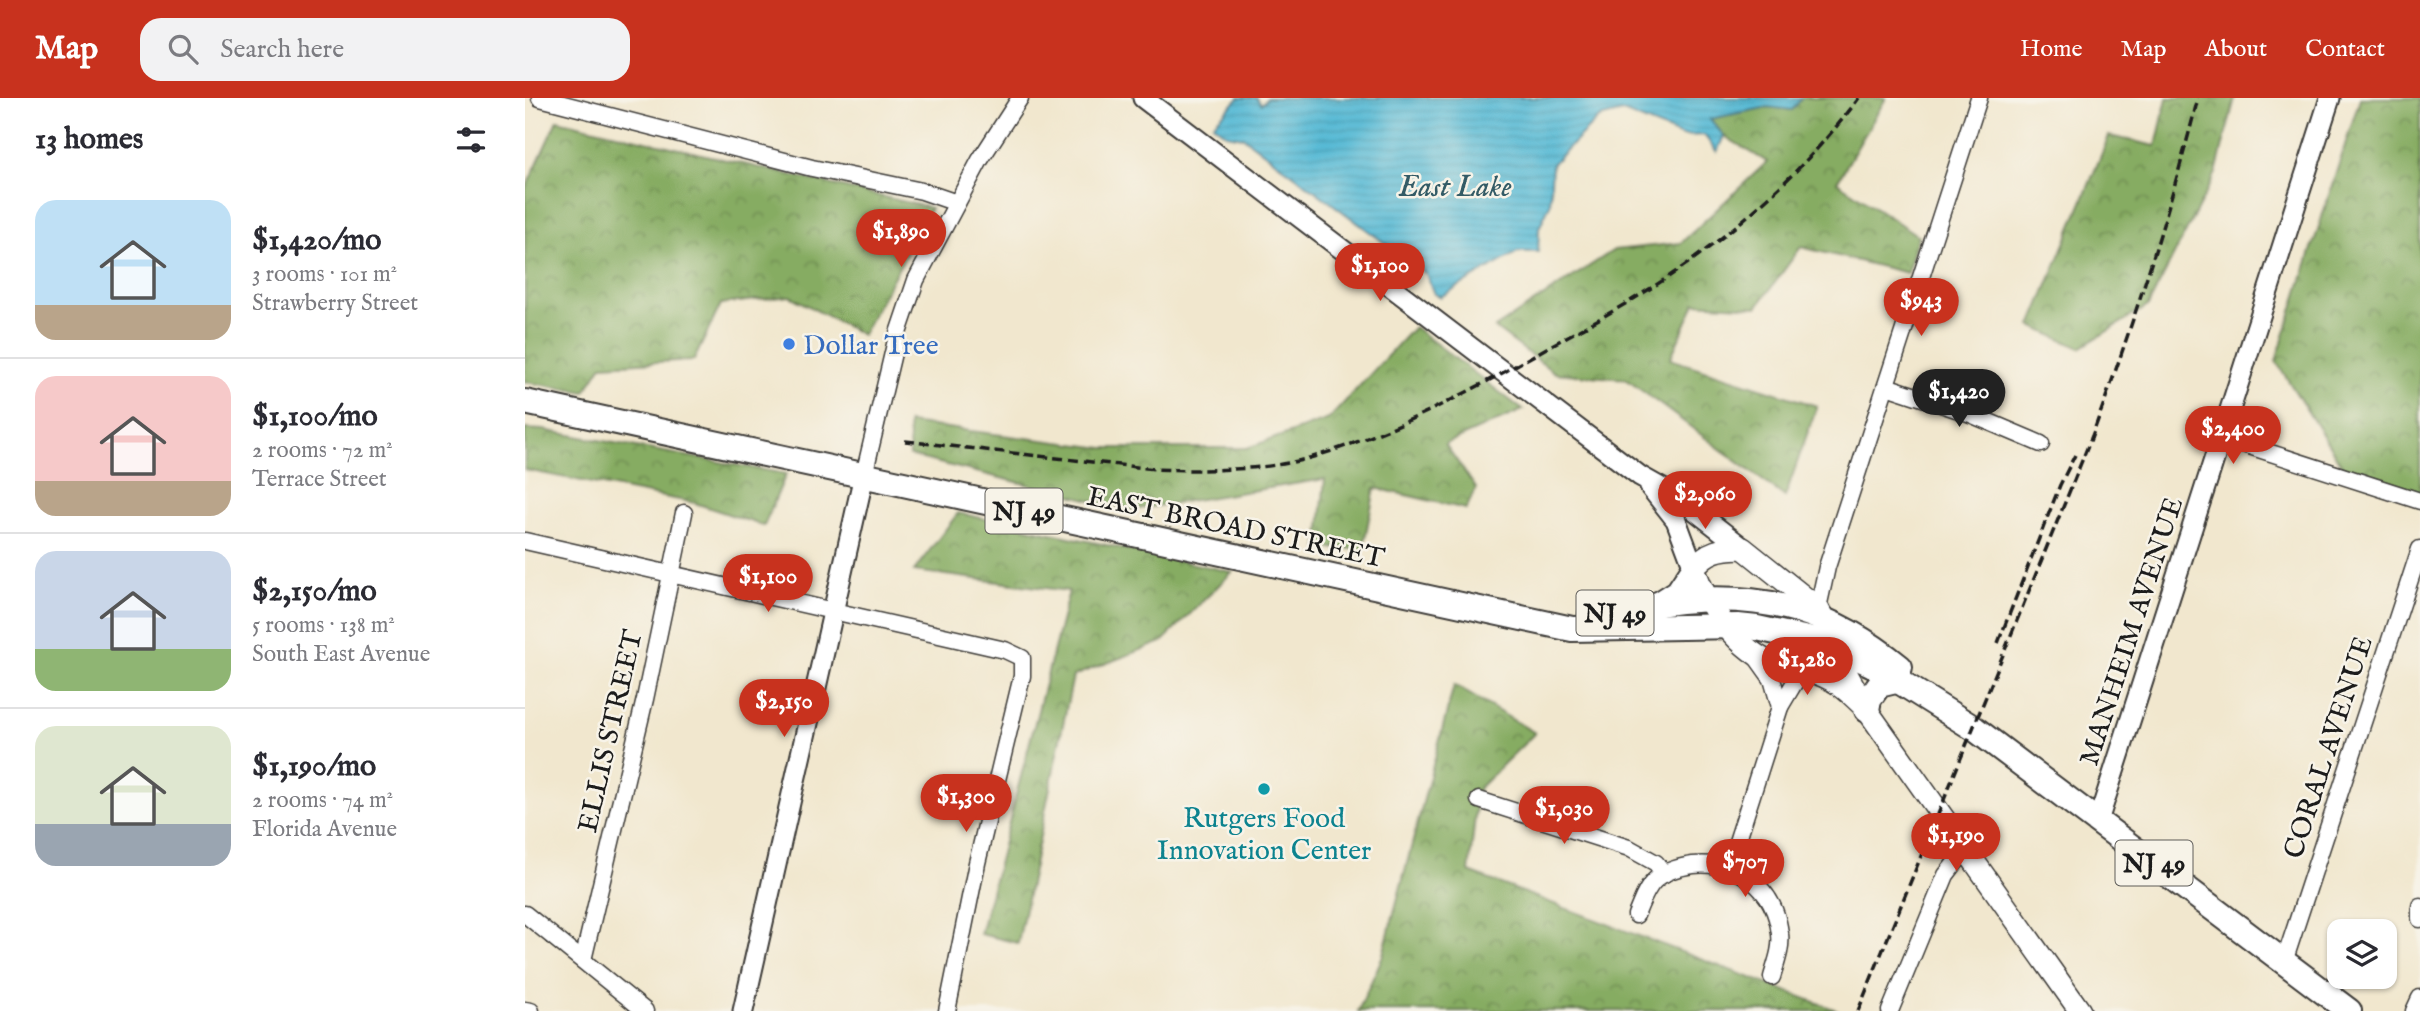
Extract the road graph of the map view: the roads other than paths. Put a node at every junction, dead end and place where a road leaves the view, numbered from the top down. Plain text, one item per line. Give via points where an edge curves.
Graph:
1 (540, 98) edge
2 (1020, 98) edge
3 (1143, 98) edge
4 (1979, 98) edge
5 (2330, 98) edge
6 (957, 203) junction
7 (1886, 386) junction
8 (525, 402) edge
9 (2221, 437) junction
10 (2041, 444) dead end
11 (864, 475) junction
12 (1640, 476) junction
13 (2420, 501) edge
14 (684, 513) dead end
15 (525, 541) edge
16 (1743, 548) junction
17 (2420, 549) edge
18 (1827, 567) junction
19 (1694, 568) junction
20 (670, 575) junction
21 (1795, 589) junction
22 (1706, 600) junction
23 (834, 610) junction
24 (1820, 613) junction
25 (1647, 614) junction
26 (1735, 635) junction
27 (1826, 643) junction
28 (1802, 670) junction
29 (1900, 680) junction
30 (1780, 707) junction
31 (1867, 710) junction
32 (1958, 717) junction
33 (1479, 800) dead end
34 (2098, 821) junction
35 (1965, 850) junction
36 (1728, 867) junction
37 (1664, 874) junction
38 (2420, 906) edge
39 (525, 914) edge
40 (1636, 915) dead end
41 (2420, 919) edge
42 (583, 960) junction
43 (2284, 962) junction
44 (1772, 977) dead end
45 (2420, 998) edge
46 (525, 1010) edge
47 (531, 1011) edge
48 (645, 1011) edge
49 (743, 1011) edge
50 (947, 1011) edge
51 (1890, 1011) edge
52 (2080, 1011) edge
53 (2349, 1011) edge
54 (2414, 1011) edge

1 - 6 street
2 - 6 street
3 - 12 street
4 - 7 street
5 - 9 street, MANHEIM AVENUE
6 - 11 street via 906,306
7 - 10 street
7 - 18 street
8 - 11 highway, EAST BROAD STREET / NJ 49
9 - 13 street
9 - 34 street, MANHEIM AVENUE
11 - 23 street
11 - 25 highway, EAST BROAD STREET / NJ 49 via 1572,629
12 - 16 street via 1679,498
12 - 19 street via 1676,520
14 - 20 street, ELLIS STREET
15 - 20 street
16 - 19 main road via 1714,550
16 - 21 main road
17 - 43 street, CORAL AVENUE
18 - 21 street via 1813,583
18 - 24 street
19 - 22 main road
19 - 25 highway via 1678,592
20 - 23 street
20 - 42 street, ELLIS STREET
21 - 24 main road
22 - 24 highway, EAST BROAD STREET / NJ 49
22 - 25 highway, EAST BROAD STREET / NJ 49 via 1678,601
22 - 26 main road
23 - 49 street
23 - 50 street via 1005,650 1022,658 1022,676
24 - 27 main road
24 - 32 highway, NJ 49 via 1879,649
25 - 26 highway, EAST BROAD STREET / NJ 49
26 - 27 highway, EAST BROAD STREET / NJ 49 via 1757,628
26 - 28 main road via 1771,663
26 - 30 street via 1768,672
27 - 28 main road
27 - 29 highway, NJ 49
27 - 31 main road
28 - 30 street
28 - 31 main road via 1836,681
29 - 31 highway via 1879,685
29 - 32 highway, NJ 49
30 - 36 street
31 - 35 main road
32 - 34 highway, NJ 49
33 - 37 street via 1640,853 1657,863
34 - 43 highway, NJ 49
35 - 51 street via 1946,875
35 - 52 main road
36 - 37 street via 1685,866
36 - 44 street via 1756,884 1772,905 1781,936
37 - 40 street via 1646,891
38 - 41 street
39 - 42 street
42 - 48 street
43 - 53 highway, NJ 49
45 - 54 street
46 - 47 street

